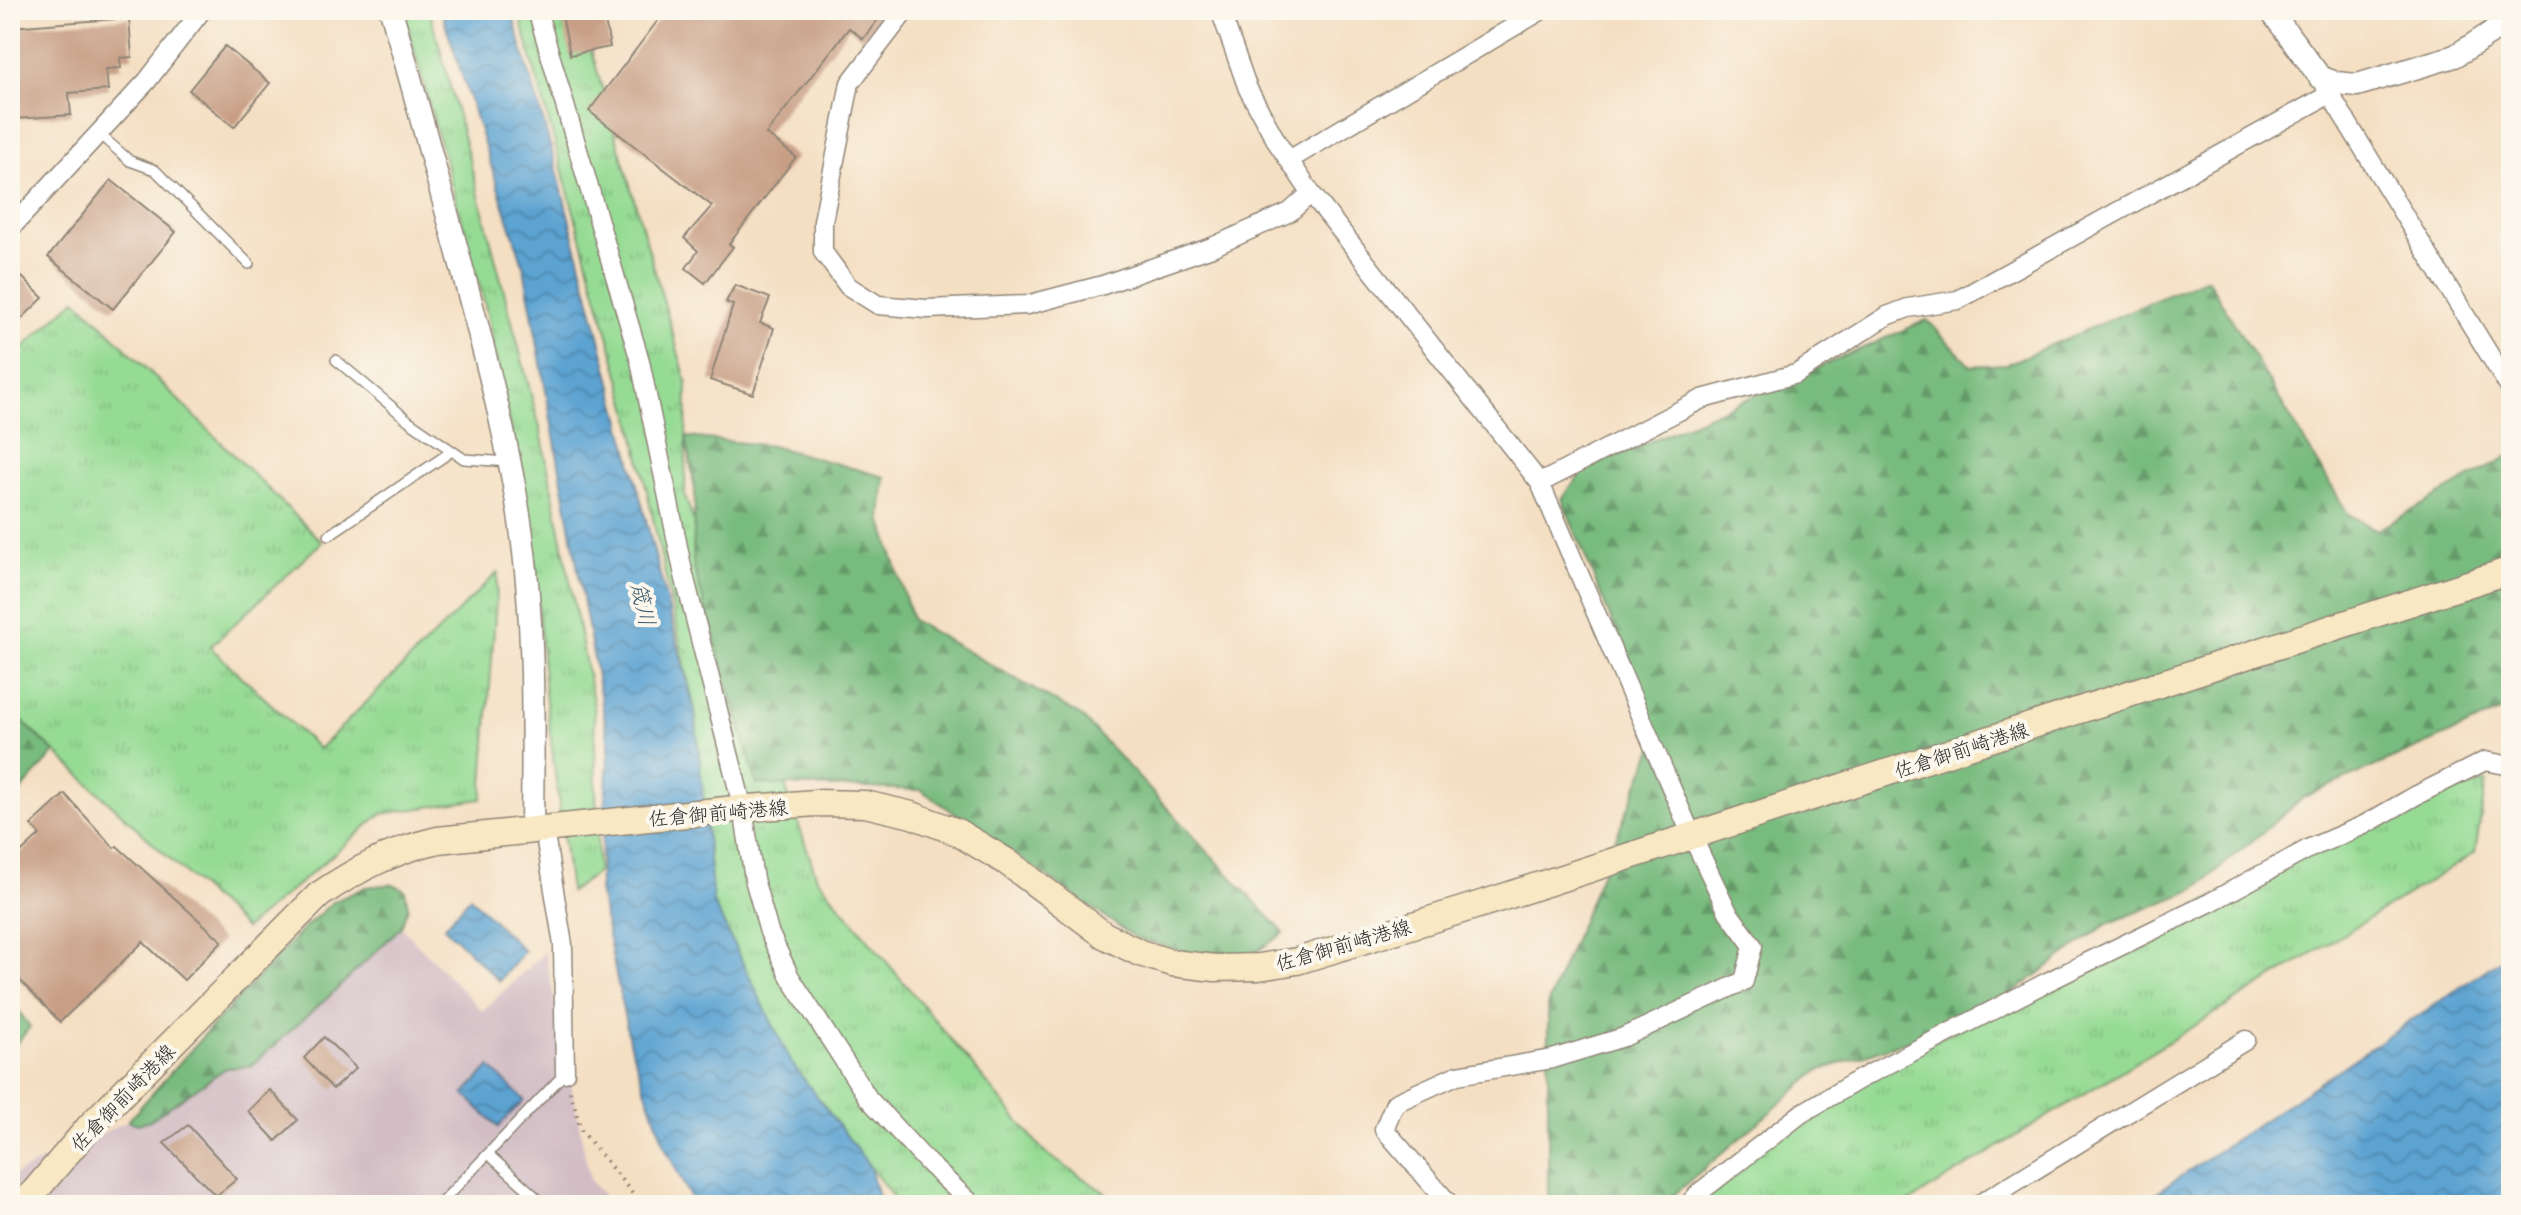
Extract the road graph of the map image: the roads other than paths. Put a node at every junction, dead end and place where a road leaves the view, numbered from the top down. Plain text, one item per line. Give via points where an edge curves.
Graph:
1 (202, 10) edge
2 (537, 10) edge
3 (906, 10) edge
4 (1220, 10) edge
5 (1542, 10) edge
6 (2270, 10) edge
7 (390, 12) edge
8 (2511, 20) edge
9 (2325, 86) junction
10 (97, 132) junction
11 (1289, 160) junction
12 (1311, 193) junction
13 (10, 229) edge
14 (249, 264) dead end
15 (336, 360) dead end
16 (2511, 390) edge
17 (452, 451) junction
18 (509, 462) junction
19 (1540, 483) junction
20 (329, 535) dead end
21 (2511, 570) edge
22 (2511, 766) edge
23 (739, 809) junction
24 (538, 829) junction
25 (1692, 836) junction
26 (2246, 1040) dead end
27 (565, 1073) joint
28 (488, 1154) junction
29 (23, 1205) edge
30 (439, 1205) edge
31 (545, 1205) edge
32 (973, 1205) edge
33 (1450, 1205) edge
34 (1688, 1205) edge
35 (1978, 1205) edge

1 - 10 street via 147,81
2 - 23 street via 640,361
3 - 12 street via 850,83 823,221 823,252 848,286 878,305 1027,305 1212,247 1290,212
4 - 11 street via 1248,89
5 - 11 street
6 - 9 street
7 - 18 street
8 - 9 street via 2455,56 2357,85
9 - 16 street
9 - 19 street via 1958,300 1887,316 1796,374 1702,399
10 - 13 street
10 - 14 lane via 130,161 155,170
11 - 12 street
12 - 19 street
15 - 17 lane
17 - 18 lane via 464,459
17 - 20 lane
18 - 24 street via 531,623
19 - 25 street
21 - 25 main road, 佐倉御前崎港線
22 - 34 street via 2485,761 1860,1079 1802,1113
23 - 24 main road, 佐倉御前崎港線
23 - 25 main road, 佐倉御前崎港線 via 865,804 912,815 957,832 1007,862 1104,935 1172,963 1215,968 1297,961
23 - 32 street via 769,932 790,977 868,1098
24 - 27 street via 563,945
24 - 29 main road, 佐倉御前崎港線 via 408,847 319,895 91,1125
25 - 33 street via 1728,912 1753,946 1744,981 1624,1037 1552,1059 1457,1075 1395,1103 1384,1129
26 - 35 street
27 - 28 lane
28 - 30 lane
28 - 31 lane

